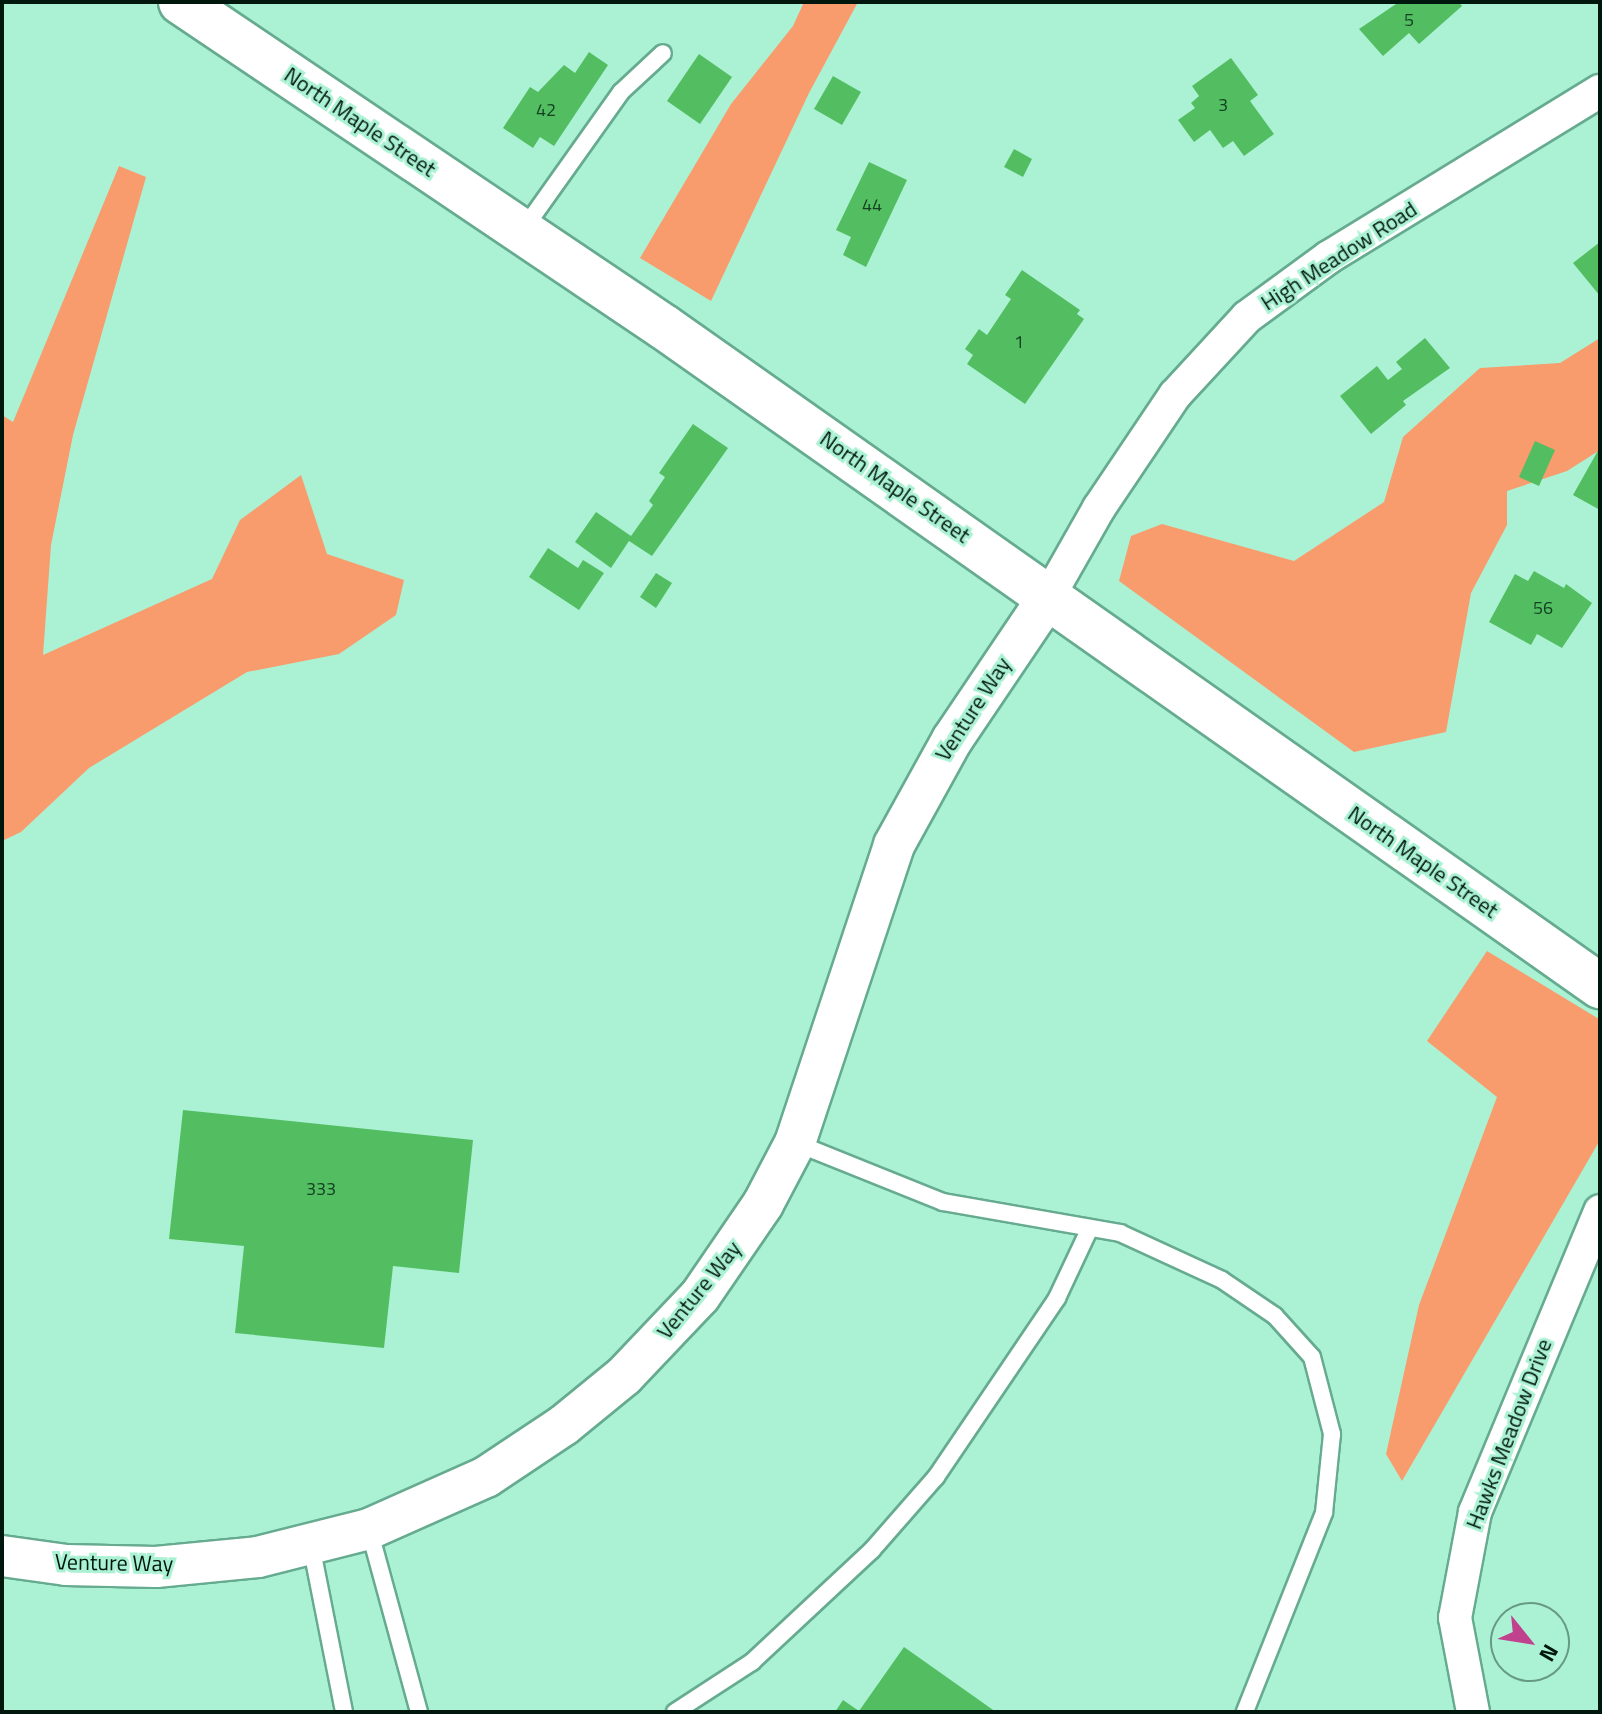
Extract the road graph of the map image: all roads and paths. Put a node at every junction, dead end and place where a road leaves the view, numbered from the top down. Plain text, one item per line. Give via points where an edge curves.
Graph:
1 (181, 2) edge
2 (663, 53) dead end
3 (1600, 91) edge
4 (522, 231) junction
5 (1049, 596) junction
6 (1600, 986) edge
7 (795, 1143) junction
8 (1600, 1211) edge
9 (1090, 1228) junction
10 (369, 1529) junction
11 (311, 1545) junction
12 (2, 1556) edge
13 (344, 1712) edge
14 (419, 1712) edge
15 (675, 1712) edge
16 (1245, 1712) edge
17 (1473, 1712) edge

1 - 4 main road, North Maple Street
2 - 4 lane via 621,92
3 - 5 street, High Meadow Road via 1329,257 1247,317 1175,395 1099,508
4 - 5 main road, North Maple Street
5 - 6 main road, North Maple Street
5 - 7 street, Venture Way via 952,740 894,845
7 - 9 lane via 943,1202
7 - 10 street, Venture Way via 733,1252 700,1296 624,1376 564,1425 486,1477
8 - 17 street, Hawks Meadow Drive via 1475,1512 1455,1618
9 - 15 lane via 1057,1298 936,1477 872,1550 752,1662
9 - 16 lane via 1120,1233 1222,1280 1275,1316 1312,1357 1332,1434 1324,1513
10 - 11 street, Venture Way
10 - 14 lane
11 - 12 street, Venture Way via 156,1567 66,1565
11 - 13 lane

